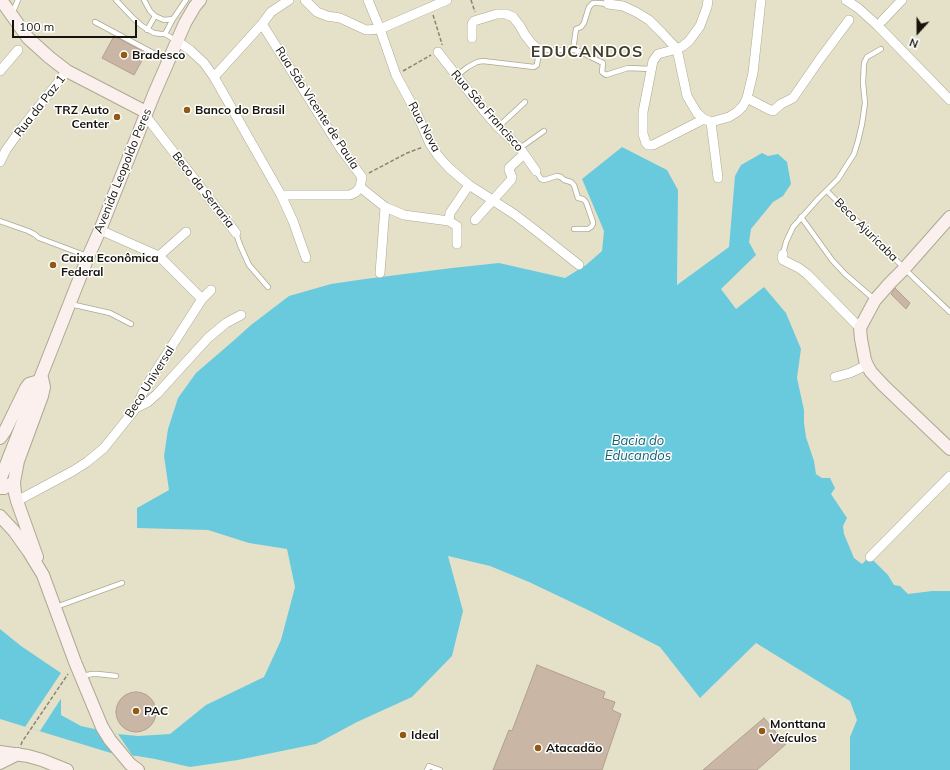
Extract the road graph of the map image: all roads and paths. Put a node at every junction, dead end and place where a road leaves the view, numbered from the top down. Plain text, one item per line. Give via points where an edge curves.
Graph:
1 (1, 0) edge
2 (18, 0) edge
3 (116, 0) edge
4 (144, 0) edge
5 (186, 0) edge
6 (200, 0) edge
7 (305, 0) edge
8 (368, 0) edge
9 (447, 0) edge
10 (708, 0) edge
11 (760, 0) edge
12 (846, 0) edge
13 (902, 0) edge
14 (283, 2) edge
15 (609, 2) edge
16 (431, 7) junction
17 (12, 16) junction
18 (155, 16) junction
19 (173, 19) junction
20 (849, 20) dead end
21 (882, 21) dead end
22 (95, 22) dead end
23 (262, 24) junction
24 (380, 29) junction
25 (148, 30) junction
26 (165, 34) junction
27 (472, 38) dead end
28 (177, 41) junction
29 (677, 49) junction
30 (881, 49) dead end
31 (18, 50) dead end
32 (539, 50) junction
33 (573, 50) junction
34 (438, 52) junction
35 (168, 61) junction
36 (651, 68) junction
37 (0, 71) edge
38 (67, 71) junction
39 (396, 75) junction
40 (456, 76) junction
41 (214, 77) junction
42 (747, 98) junction
43 (950, 100) edge
44 (525, 102) dead end
45 (146, 114) junction
46 (707, 120) junction
47 (498, 127) junction
48 (544, 131) dead end
49 (430, 144) junction
50 (522, 151) junction
51 (0, 162) edge
52 (536, 171) joint
53 (362, 177) junction
54 (718, 178) dead end
55 (468, 185) junction
56 (360, 187) junction
57 (827, 191) junction
58 (281, 195) junction
59 (492, 200) junction
60 (385, 207) junction
61 (801, 217) junction
62 (950, 217) edge
63 (475, 220) dead end
64 (0, 221) edge
65 (449, 221) junction
66 (574, 229) dead end
67 (100, 230) junction
68 (186, 232) dead end
69 (236, 233) joint
70 (458, 244) dead end
71 (783, 254) joint
72 (159, 256) junction
73 (88, 257) junction
74 (306, 258) dead end
75 (579, 265) dead end
76 (904, 269) junction
77 (380, 273) dead end
78 (268, 287) dead end
79 (210, 290) dead end
80 (202, 299) junction
81 (875, 300) junction
82 (70, 304) junction
83 (950, 312) edge
84 (241, 315) dead end
85 (131, 324) dead end
86 (860, 328) junction
87 (867, 365) junction
88 (835, 377) dead end
89 (40, 378) junction
90 (136, 408) junction
91 (0, 438) edge
92 (950, 449) edge
93 (950, 476) edge
94 (0, 480) edge
95 (14, 482) junction
96 (0, 488) edge
97 (17, 501) junction
98 (0, 516) edge
99 (870, 557) dead end
100 (43, 575) junction
101 (122, 583) dead end
102 (55, 607) junction
103 (68, 674) dead end
104 (81, 676) junction
105 (116, 676) dead end
106 (20, 748) junction
107 (0, 752) edge
108 (0, 763) edge
109 (134, 767) edge
110 (61, 769) edge
111 (427, 770) edge
112 (440, 770) edge

1 - 17 street
2 - 17 lane
3 - 25 lane
4 - 18 lane
5 - 19 lane
6 - 28 street, Avenida Leopoldo Peres
7 - 24 street via 317,12 327,16 340,18 366,30
8 - 24 street, Rua Nova
9 - 16 street
10 - 29 street via 700,26 689,41
11 - 42 street via 753,73
12 - 43 street via 877,26
13 - 21 street
14 - 23 street
15 - 29 street via 636,12 648,20
15 - 33 lane via 590,5 584,23 575,31
16 - 24 street
16 - 34 path via 442,44
17 - 38 street via 28,38
18 - 19 lane via 164,20
18 - 25 lane
19 - 26 lane
20 - 42 street via 793,98 773,111
22 - 35 lane
23 - 41 street
23 - 53 street, Rua São Vicente de Paula via 341,149
24 - 39 street, Rua Nova
25 - 26 lane
26 - 28 lane
27 - 32 street via 474,21 506,14 513,17
28 - 35 street, Avenida Leopoldo Peres
28 - 41 street via 204,63
29 - 36 street via 658,54
29 - 46 street via 687,96 697,113
30 - 57 lane via 867,57 864,63 865,103 854,154
31 - 37 street
32 - 33 lane
32 - 40 lane via 534,67 483,61 472,64
33 - 36 lane via 602,62 602,72 606,75 628,68
34 - 39 path
34 - 40 street, Rua São Francisco
35 - 45 street, Avenida Leopoldo Peres
36 - 46 street via 643,112 643,134 647,144 653,145
38 - 45 street
38 - 51 street, Rua da Paz 1 via 21,129
39 - 49 street, Rua Nova
40 - 47 street, Rua São Francisco
41 - 58 street
42 - 46 street via 743,106 729,117
44 - 47 lane
45 - 67 street, Avenida Leopoldo Peres
45 - 69 street, Beco da Serraria
46 - 54 street
47 - 50 street, Rua São Francisco
48 - 50 lane
49 - 53 path
49 - 55 street, Rua Nova via 449,168
50 - 52 street, Rua São Francisco
50 - 59 street via 509,168 512,178
52 - 66 lane via 544,180 557,176 571,182 577,198 586,202 593,224 588,229
53 - 56 street, Rua São Vicente de Paula
55 - 59 street, Rua Nova
55 - 65 street via 450,213
56 - 58 street via 356,192 343,195
56 - 60 street
57 - 61 lane
57 - 76 lane, Beco Ajuricaba
58 - 74 street
59 - 63 street
59 - 75 street, Rua Nova
60 - 65 street via 404,215
60 - 77 street
61 - 71 lane via 788,235
61 - 81 lane via 832,260
62 - 76 street
64 - 73 lane
65 - 70 street via 457,226
67 - 72 street
67 - 73 street, Avenida Leopoldo Peres
68 - 72 street
69 - 78 lane, Beco da Serraria via 249,265
71 - 86 street via 784,260 807,274
72 - 80 street
73 - 82 street, Avenida Leopoldo Peres
76 - 81 street
76 - 83 lane, Beco Ajuricaba
79 - 80 street, Beco Universal
80 - 90 street, Beco Universal via 145,388
81 - 86 street
82 - 85 lane via 110,313
82 - 89 street, Avenida Leopoldo Peres
84 - 90 street via 226,323 208,338 157,394
86 - 87 street
87 - 88 street
87 - 92 street via 884,386
89 - 91 street via 26,388
89 - 94 street, Avenida Leopoldo Peres
89 - 95 street via 44,387 42,396 18,461
90 - 97 street, Beco Universal via 104,448 87,462
93 - 99 street
95 - 96 street
95 - 97 street
97 - 100 street
98 - 100 street via 14,531
100 - 102 street
101 - 102 lane
102 - 104 street
103 - 106 path
104 - 105 lane
104 - 109 street via 102,727
106 - 107 street
106 - 108 street
106 - 110 street via 28,756
111 - 112 lane via 429,766

